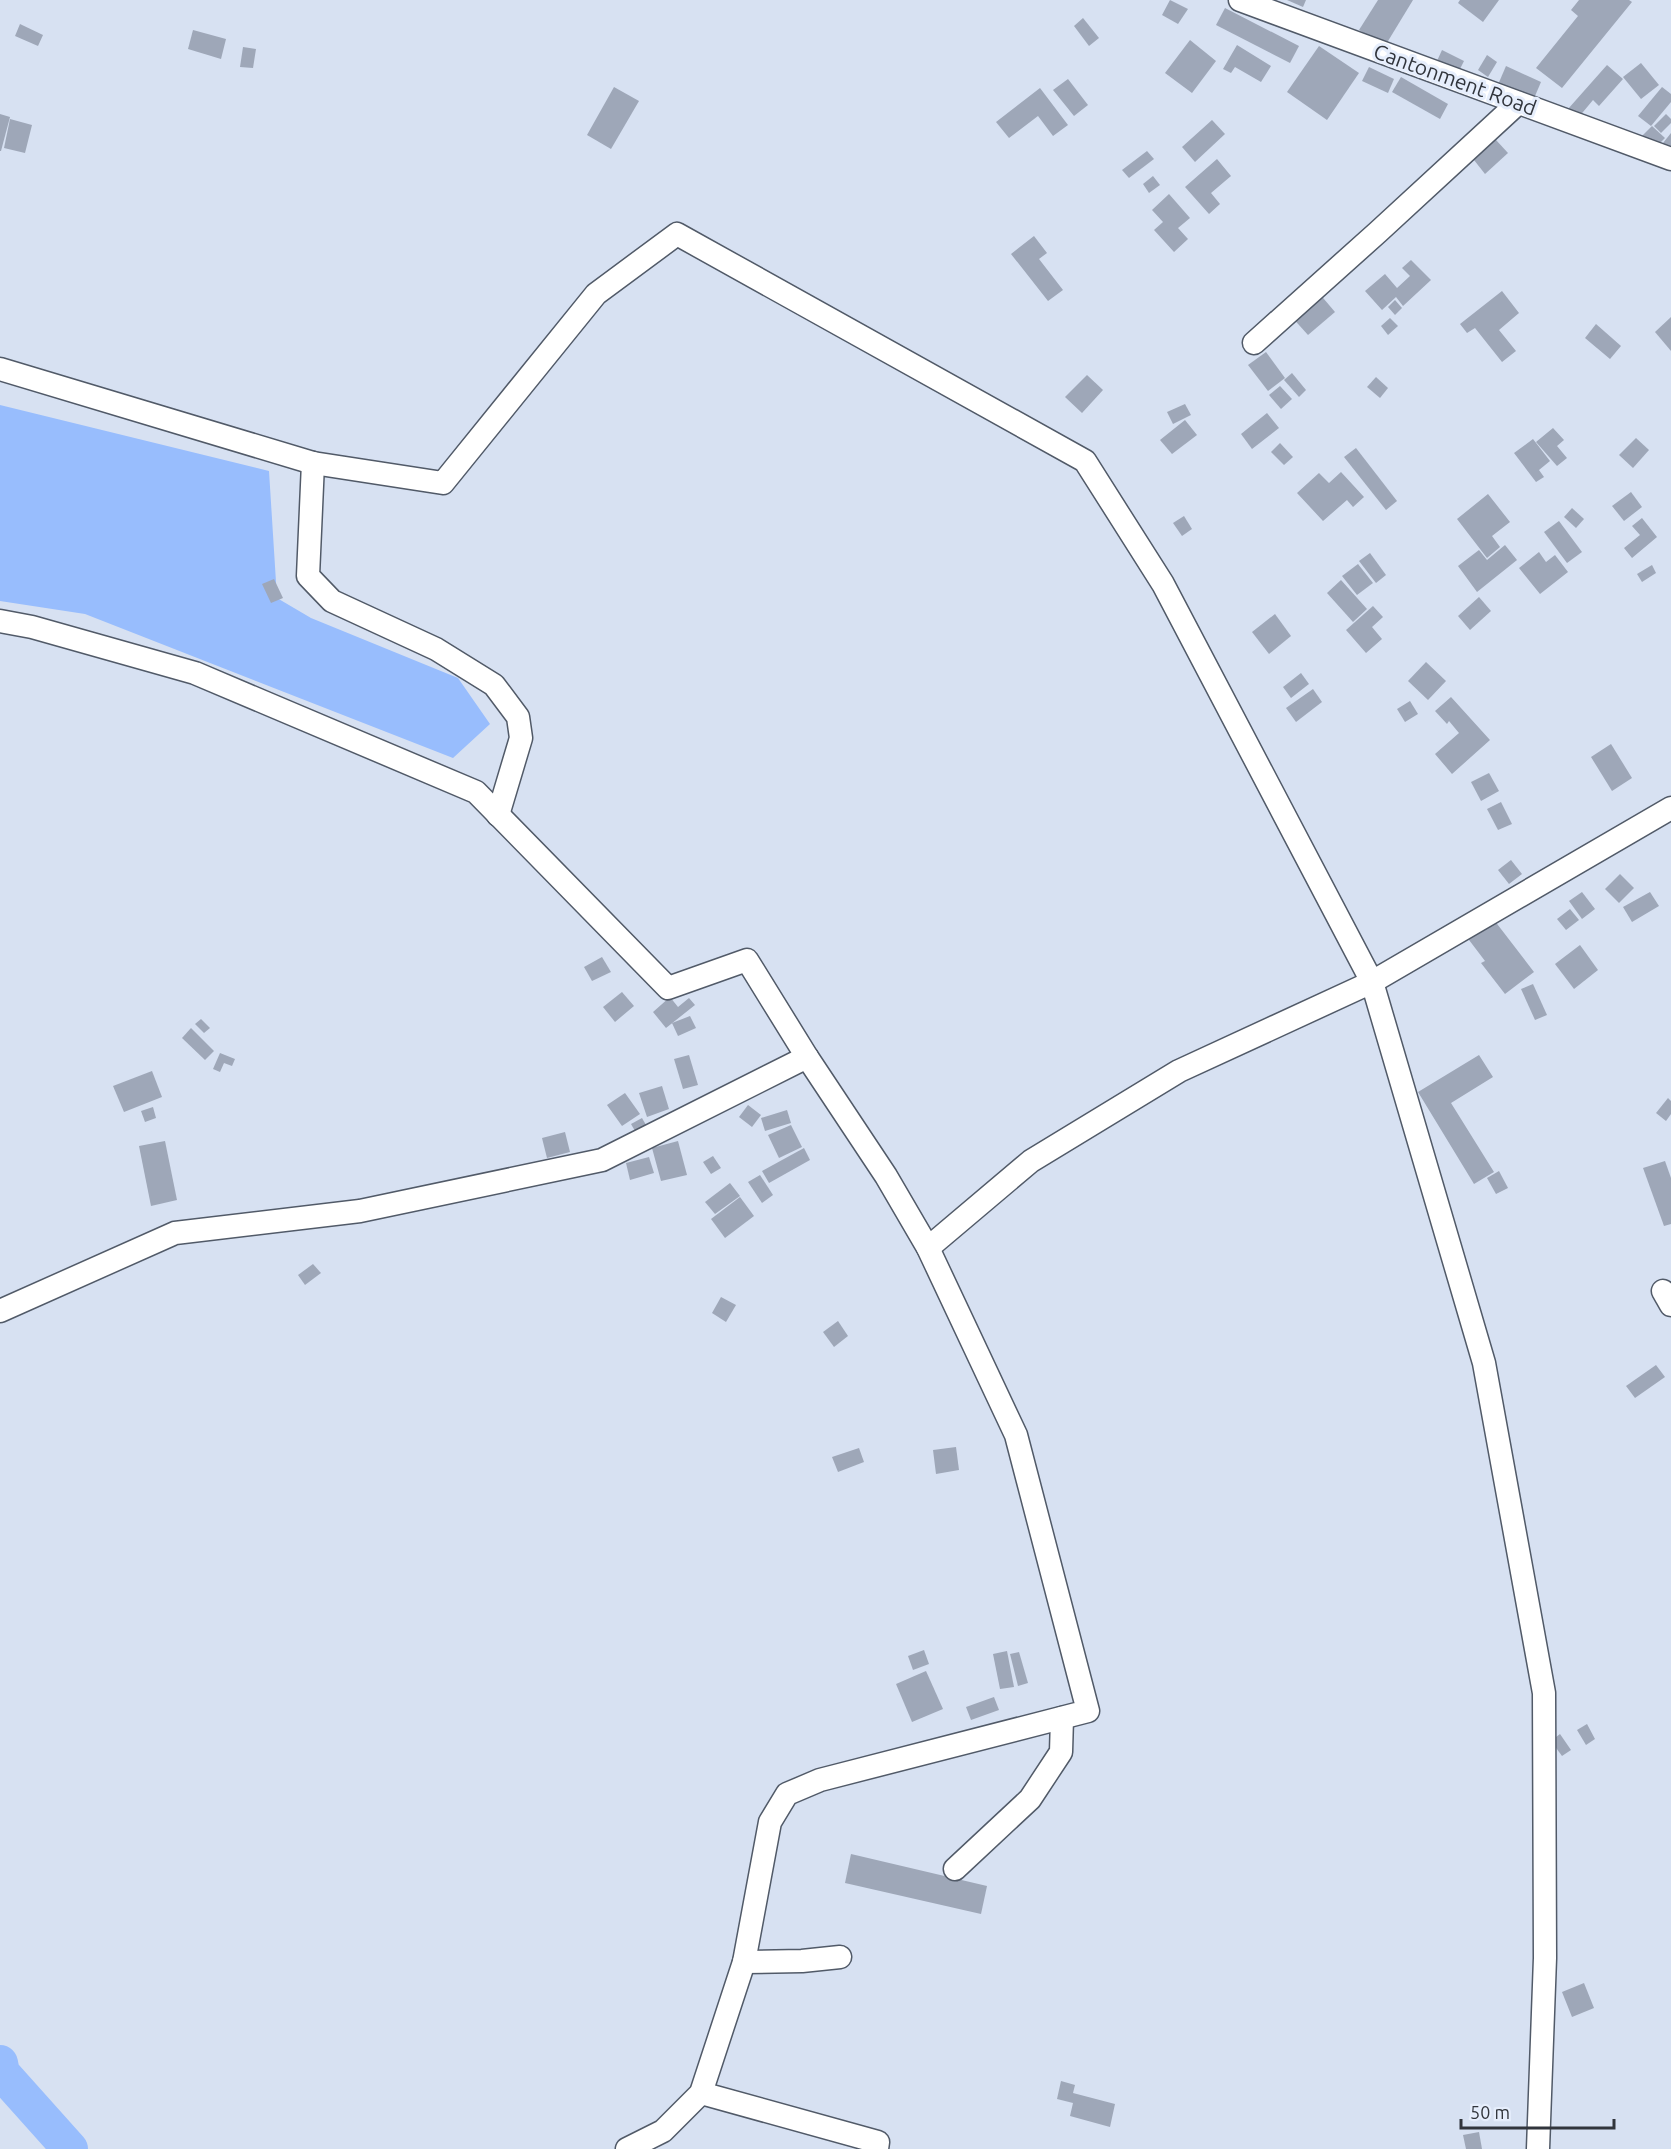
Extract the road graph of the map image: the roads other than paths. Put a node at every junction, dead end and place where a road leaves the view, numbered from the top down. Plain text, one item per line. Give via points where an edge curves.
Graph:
1 (1240, 0) edge
2 (1518, 103) junction
3 (1671, 159) edge
4 (1254, 344) dead end
5 (0, 369) edge
6 (313, 463) junction
7 (0, 621) edge
8 (1671, 808) edge
9 (498, 814) junction
10 (1372, 982) junction
11 (807, 1057) junction
12 (928, 1248) junction
13 (0, 1311) edge
14 (1062, 1718) junction
15 (955, 1869) dead end
16 (840, 1957) dead end
17 (744, 1962) junction
18 (701, 2093) junction
19 (627, 2149) edge
20 (877, 2149) edge
21 (1538, 2149) edge

1 - 2 street, Cantonment Road
2 - 3 street, Cantonment Road
2 - 4 street
5 - 6 street
6 - 9 street via 308,576 332,601 436,649 494,685 518,717 521,738
6 - 10 street via 443,483 596,294 677,234 1085,461 1162,585
7 - 9 street via 195,673 476,792
8 - 10 street
9 - 11 street via 668,988 747,960
10 - 12 street via 1179,1071 1031,1161
10 - 21 street via 1484,1363 1544,1693 1545,1958
11 - 12 street via 886,1176
11 - 13 street via 602,1160 360,1211 175,1233
12 - 14 street via 1016,1435 1088,1711
14 - 15 street via 1061,1752 1030,1799
14 - 17 street via 820,1780 787,1794 770,1822
16 - 17 street
17 - 18 street
18 - 19 street via 663,2131
18 - 20 street via 878,2142

